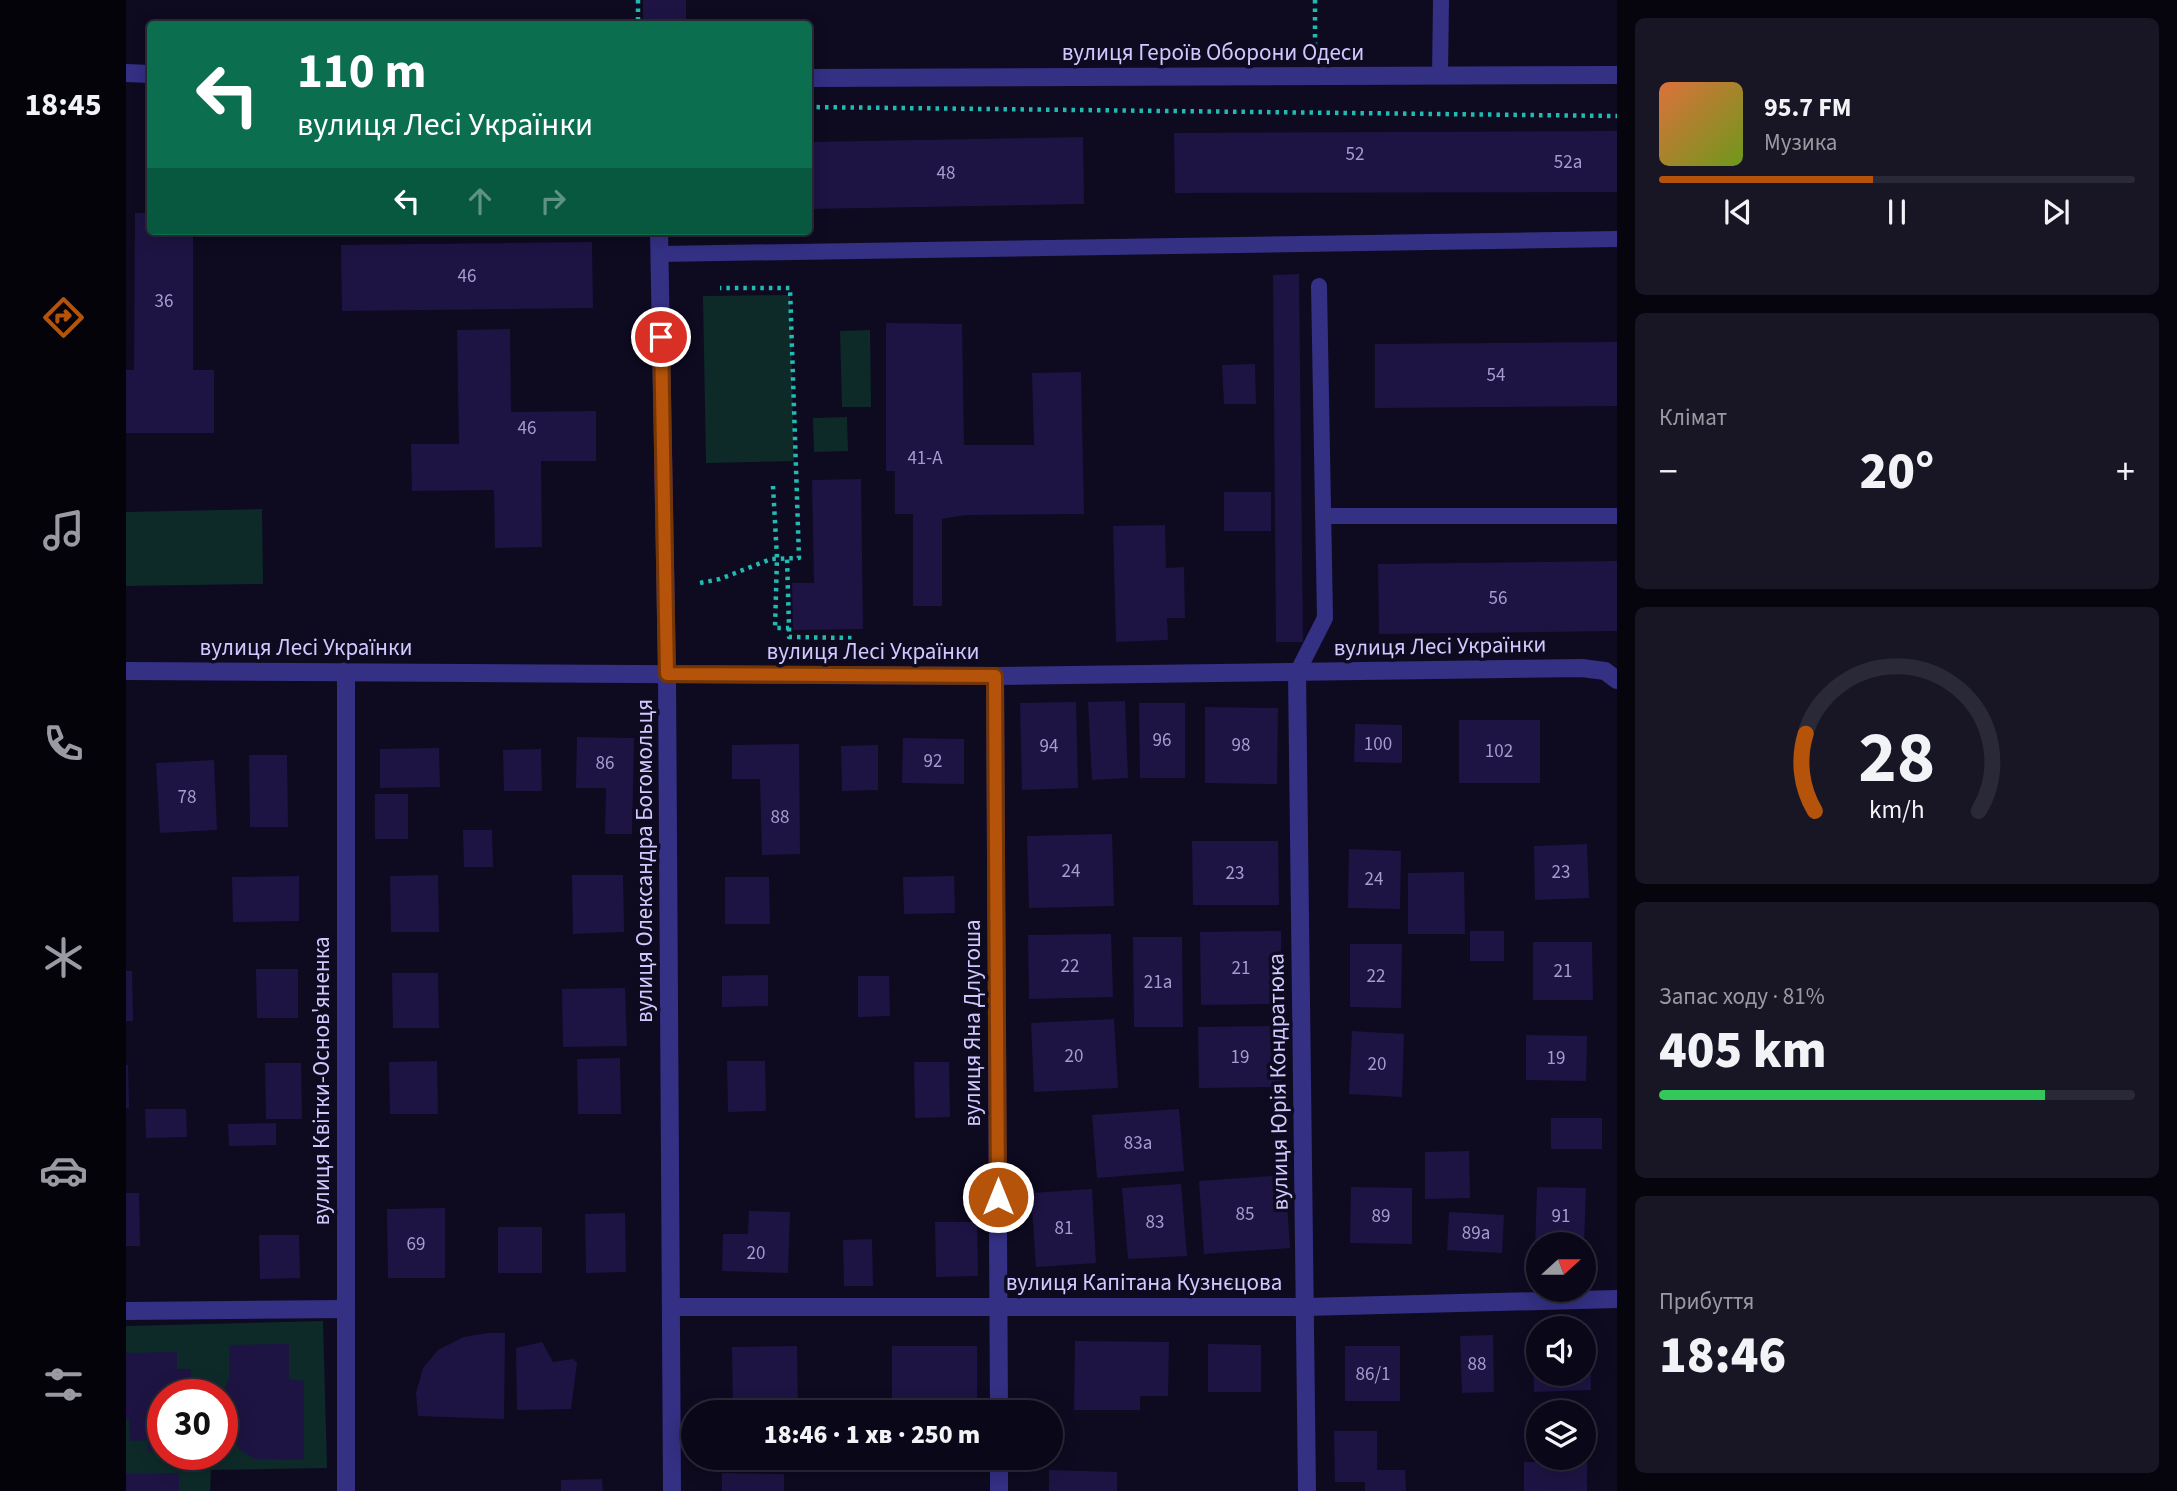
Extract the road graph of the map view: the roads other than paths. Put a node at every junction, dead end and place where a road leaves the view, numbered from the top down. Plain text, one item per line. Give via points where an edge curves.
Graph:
1 (1441, 0) edge
2 (126, 74) edge
3 (147, 74) edge
4 (1617, 75) edge
5 (1440, 76) junction
6 (812, 78) edge
7 (659, 235) edge
8 (1617, 239) edge
9 (660, 254) junction
10 (1319, 286) dead end
11 (1323, 516) junction
12 (1617, 516) edge
13 (126, 671) edge
14 (346, 671) junction
15 (1297, 673) junction
16 (667, 674) junction
17 (995, 676) junction
18 (1617, 680) edge
19 (1617, 1299) edge
20 (671, 1307) junction
21 (998, 1307) junction
22 (1305, 1307) junction
23 (346, 1309) junction
24 (126, 1311) edge
25 (999, 1400) edge
26 (999, 1470) edge
27 (346, 1491) edge
28 (672, 1491) edge
29 (999, 1491) edge
30 (1307, 1491) edge

1 - 5 lane
2 - 3 street
4 - 5 street, вулиця Героїв Оборони Одеси
5 - 6 street, вулиця Героїв Оборони Одеси
7 - 9 street, вулиця Олександра Богомольця
8 - 9 lane
9 - 16 street, вулиця Олександра Богомольця
10 - 11 lane
11 - 12 lane
11 - 15 lane via 1325,618
13 - 14 street, вулиця Лесі Українки
14 - 16 street, вулиця Лесі Українки
14 - 23 street, вулиця Квітки-Основ'яненка
15 - 17 street, вулиця Лесі Українки
15 - 18 street, вулиця Лесі Українки via 1582,668 1605,671
15 - 22 street, вулиця Юрія Кондратюка
16 - 17 street, вулиця Лесі Українки
16 - 20 street, вулиця Олександра Богомольця
17 - 21 street, вулиця Яна Длугоша
19 - 22 street, вулиця Капітана Кузнєцова
20 - 21 street, вулиця Капітана Кузнєцова
20 - 28 street, вулиця Олександра Богомольця
21 - 22 street, вулиця Капітана Кузнєцова
21 - 25 street, вулиця Яна Длугоша
22 - 30 street, вулиця Юрія Кондратюка
23 - 24 street
23 - 27 street, вулиця Квітки-Основ'яненка
26 - 29 street

